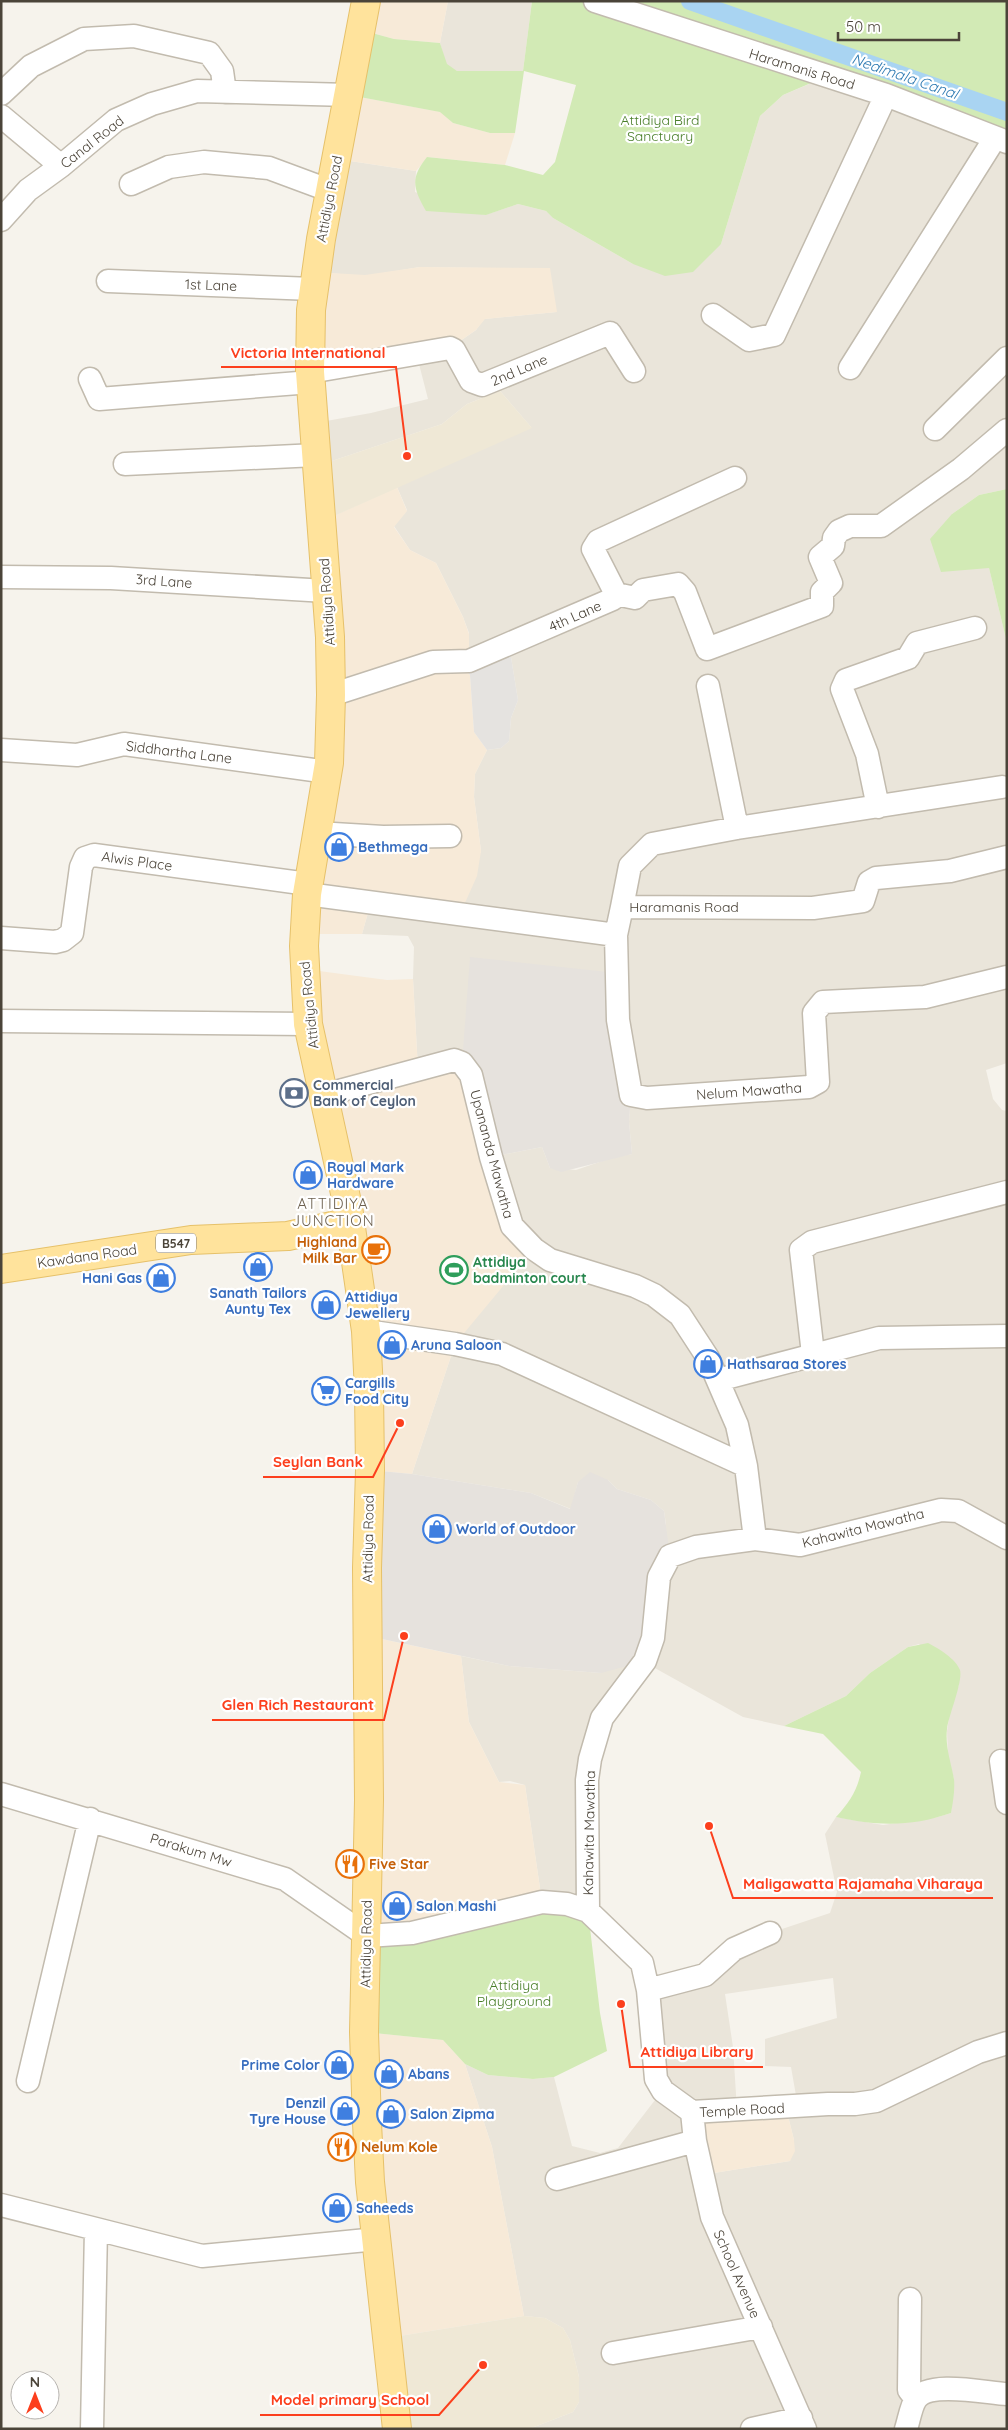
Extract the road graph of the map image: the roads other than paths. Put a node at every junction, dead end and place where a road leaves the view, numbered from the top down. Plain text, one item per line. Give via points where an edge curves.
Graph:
1 (366, 1) edge
2 (595, 1) edge
3 (225, 92) junction
4 (1, 94) edge
5 (349, 95) junction
6 (886, 95) junction
7 (1, 116) edge
8 (1001, 140) edge
9 (61, 166) junction
10 (131, 184) dead end
11 (330, 191) junction
12 (1, 220) edge
13 (108, 281) dead end
14 (313, 289) junction
15 (713, 315) dead end
16 (1007, 358) edge
17 (850, 368) dead end
18 (634, 371) dead end
19 (310, 377) junction
20 (90, 379) dead end
21 (935, 429) dead end
22 (1007, 430) edge
23 (316, 455) junction
24 (125, 464) dead end
25 (735, 478) dead end
26 (1, 578) edge
27 (326, 591) junction
28 (616, 594) junction
29 (975, 628) dead end
30 (708, 686) dead end
31 (330, 695) junction
32 (1, 750) edge
33 (328, 772) junction
34 (1002, 787) dead end
35 (878, 807) junction
36 (737, 828) junction
37 (316, 833) junction
38 (450, 836) dead end
39 (1007, 857) edge
40 (307, 889) junction
41 (622, 906) junction
42 (616, 934) junction
43 (1, 938) edge
44 (1007, 977) edge
45 (1, 1021) edge
46 (308, 1024) junction
47 (324, 1095) junction
48 (1007, 1192) edge
49 (350, 1222) junction
50 (1, 1269) edge
51 (366, 1331) junction
52 (1007, 1336) edge
53 (814, 1354) junction
54 (718, 1380) junction
55 (746, 1466) junction
56 (1007, 1538) edge
57 (755, 1539) junction
58 (1001, 1762) dead end
59 (1, 1794) edge
60 (1007, 1803) edge
61 (90, 1819) junction
62 (588, 1911) junction
63 (770, 1933) dead end
64 (367, 1936) junction
65 (648, 1990) junction
66 (1007, 2042) edge
67 (28, 2080) dead end
68 (692, 2112) junction
69 (695, 2141) junction
70 (557, 2179) dead end
71 (1, 2205) edge
72 (96, 2229) junction
73 (377, 2239) junction
74 (910, 2299) dead end
75 (761, 2327) junction
76 (613, 2353) dead end
77 (1007, 2394) edge
78 (916, 2399) junction
79 (803, 2423) edge
80 (92, 2429) edge
81 (397, 2429) edge
82 (752, 2429) edge
83 (906, 2429) edge

1 - 5 main road, Attidiya Road
2 - 6 street, Haramanis Road
3 - 4 street via 222,71 210,53 134,36 84,39 30,66
3 - 5 street, Canal Road
3 - 9 street, Canal Road via 196,91 152,104 116,120
5 - 11 main road, Attidiya Road
6 - 8 street, Haramanis Road
6 - 15 street via 774,335 749,340
7 - 9 street
8 - 17 street
9 - 12 street, Canal Road via 28,190
10 - 11 street via 169,167 204,162 269,168
11 - 14 main road, Attidiya Road
13 - 14 street, 1st Lane
14 - 19 main road, Attidiya Road
16 - 21 street
18 - 19 street, 2nd Lane via 610,333 482,385 471,381 450,348
19 - 20 street via 99,399
19 - 23 main road, Attidiya Road
22 - 28 street via 881,526 850,526 839,531 833,546 820,557 831,583 822,592 822,606 707,649 685,592 678,584 644,590 635,598
23 - 24 street
23 - 27 main road, Attidiya Road
25 - 28 street, 4th Lane via 598,541 593,549
26 - 27 street, 3rd Lane via 111,578
27 - 31 main road, Attidiya Road
28 - 31 street, 4th Lane via 613,599 469,661 433,662
29 - 35 street via 916,643 908,658 846,680 842,689 867,754
30 - 36 street
31 - 33 main road, Attidiya Road
32 - 33 street, Siddhartha Lane via 76,756 124,744
33 - 37 main road, Attidiya Road
34 - 35 street
35 - 36 street
36 - 41 street via 652,844 630,866
37 - 38 street
37 - 40 main road, Attidiya Road
39 - 41 street, Haramanis Road via 950,871 876,878 870,882 863,901 844,905 813,908
40 - 42 street
40 - 43 street, Alwis Place via 94,855 85,858 81,868 72,933 55,942
40 - 46 main road, Attidiya Road via 304,946
41 - 42 street, Haramanis Road
42 - 44 street, Nelum Mawatha via 618,1020 631,1095 647,1098 809,1087 818,1082 814,1013 824,1002 925,997
45 - 46 street
46 - 47 main road, Attidiya Road
47 - 49 main road, Attidiya Road
47 - 54 street, Upananda Mawatha via 454,1060 462,1063 471,1075 512,1226 550,1260 654,1295 680,1315
48 - 53 street via 812,1242 801,1250
49 - 50 main road, Kawdana Road / B547 via 288,1236 191,1240
49 - 51 main road, Attidiya Road
51 - 55 street via 502,1354
51 - 64 main road, Attidiya Road via 370,1470
52 - 53 street via 879,1338
53 - 54 street
54 - 55 street, Upananda Mawatha via 737,1425
55 - 57 street, Upananda Mawatha
56 - 57 street, Kahawita Mawatha via 958,1511 941,1510 800,1545
57 - 62 street, Kahawita Mawatha via 696,1547 670,1556 659,1577 653,1638 644,1661 602,1718 590,1759 587,1780
58 - 60 street
59 - 61 street, Parakum Mw
61 - 64 street, Parakum Mw via 285,1879
61 - 67 street
62 - 64 street, Temple Road via 567,1904 542,1902 412,1933
62 - 65 street, Temple Road via 642,1963
63 - 65 street via 734,1949 705,1975
64 - 73 main road, Attidiya Road via 364,2032 367,2123
65 - 68 street, Temple Road via 656,2079 662,2091
66 - 68 street, Temple Road via 978,2052 876,2101
68 - 69 street, School Avenue
69 - 70 street
69 - 75 street, School Avenue via 712,2217
71 - 72 street
72 - 73 street via 202,2256
72 - 80 street
73 - 81 main road, Attidiya Road
74 - 78 street via 909,2390
75 - 76 street
75 - 79 street, School Avenue
77 - 78 street via 939,2388
78 - 83 street
79 - 82 street

